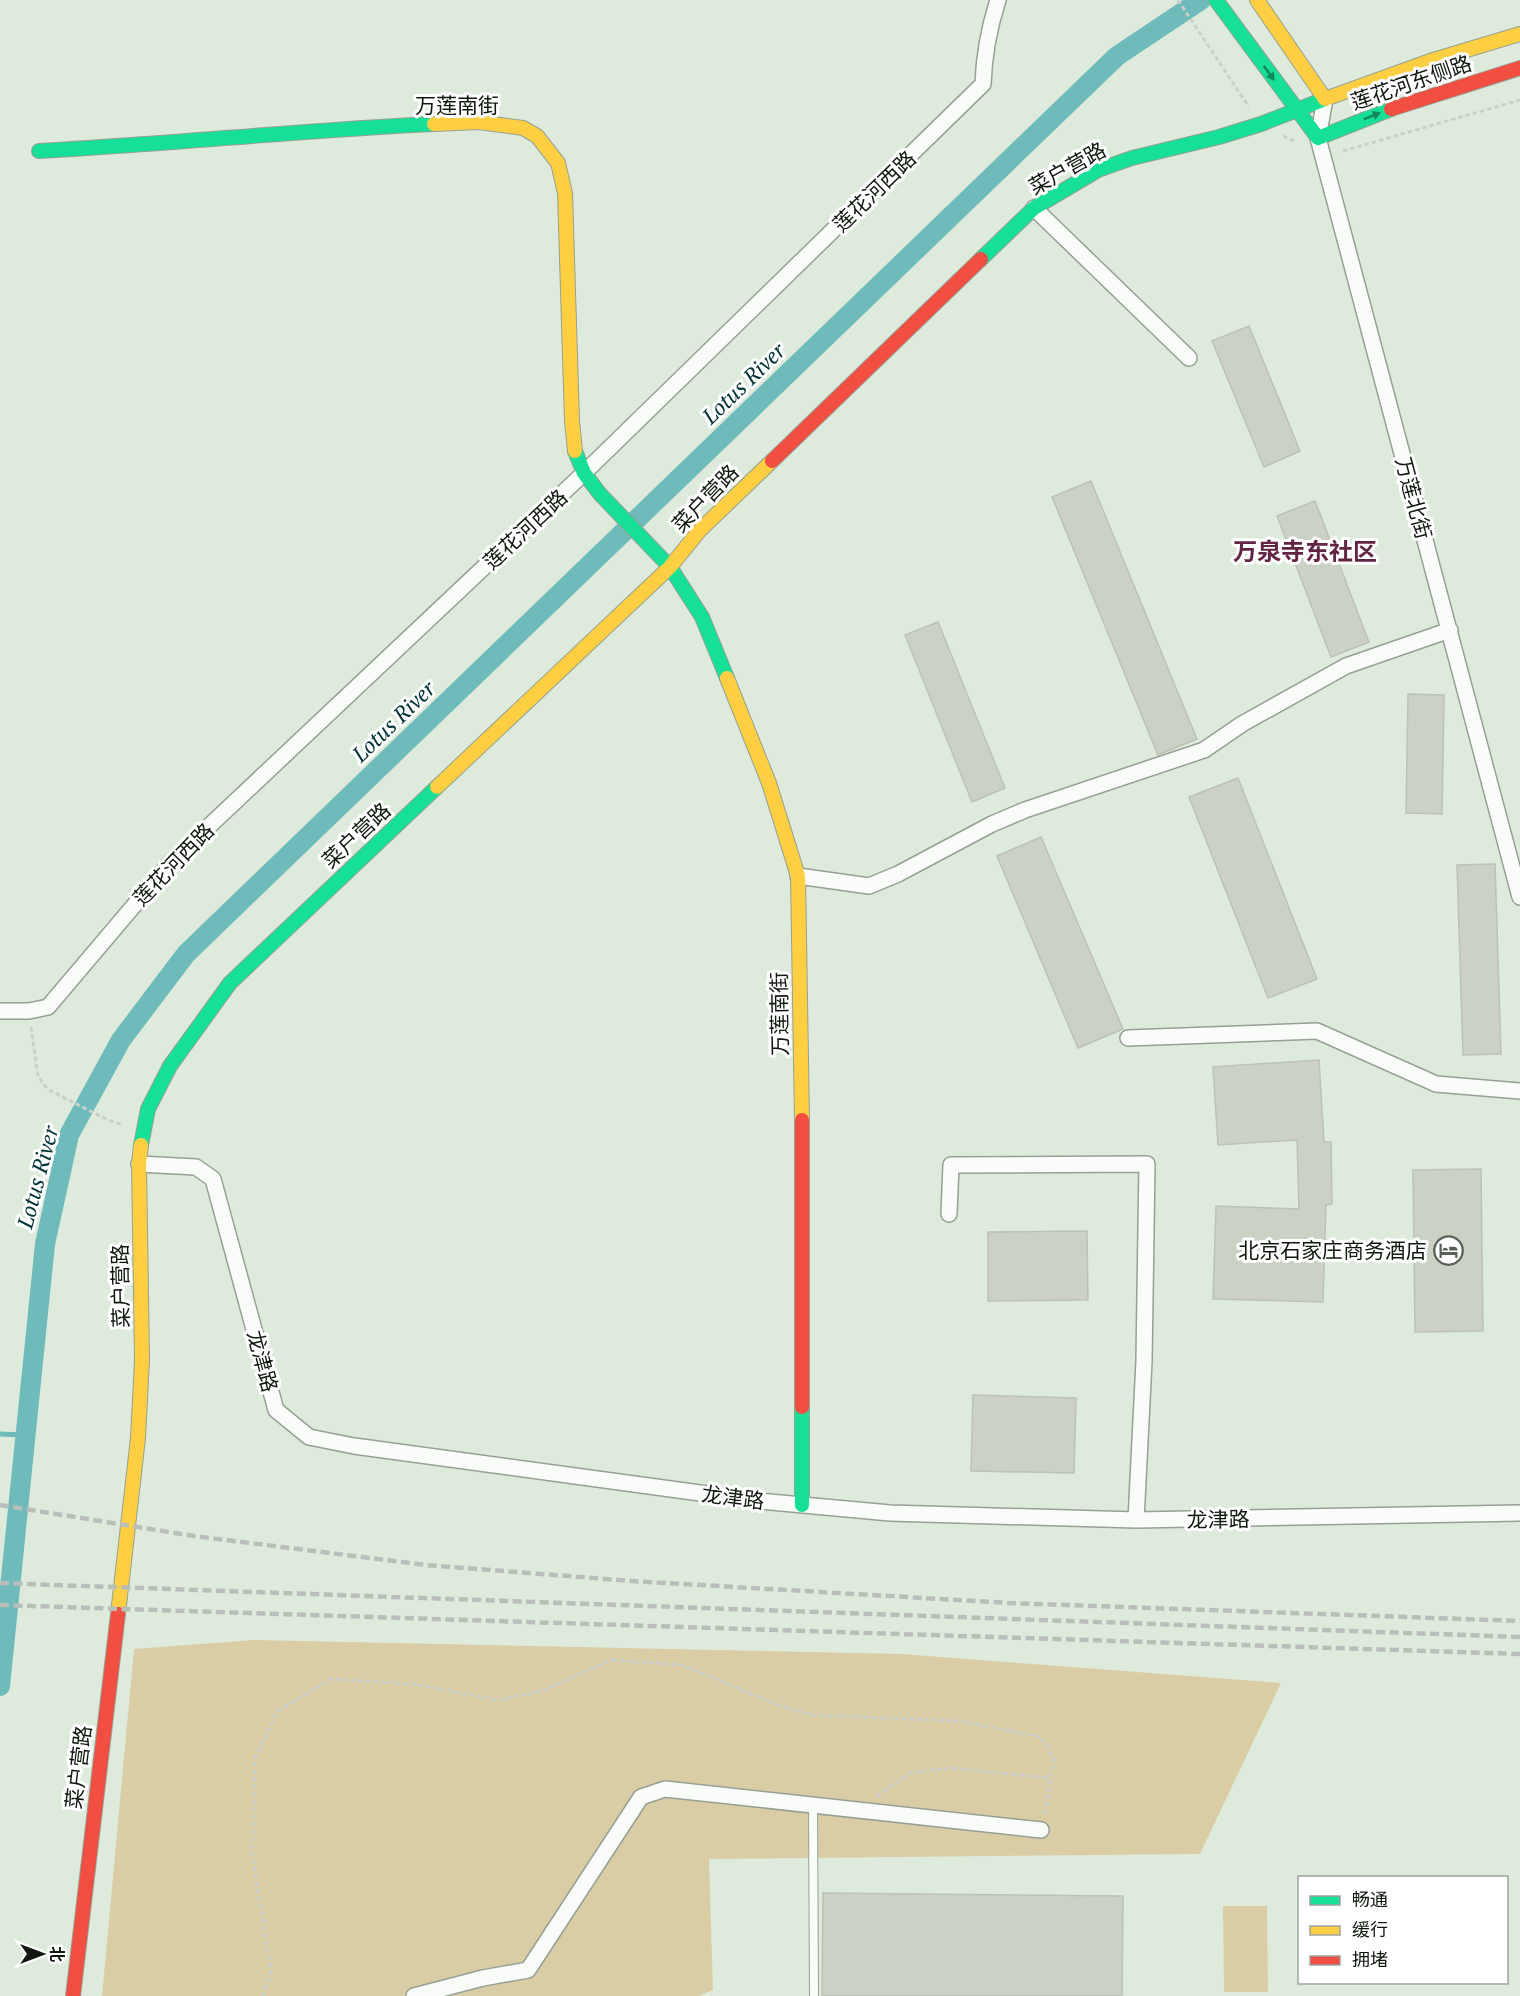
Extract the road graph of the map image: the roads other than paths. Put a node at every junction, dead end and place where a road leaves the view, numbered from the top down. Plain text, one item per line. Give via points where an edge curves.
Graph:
1 (998, 0) edge
2 (1216, 0) edge
3 (1260, 3) edge
4 (1520, 34) edge
5 (1520, 68) edge
6 (1325, 99) junction
7 (1296, 110) junction
8 (1318, 138) junction
9 (39, 151) dead end
10 (1034, 208) junction
11 (1189, 358) dead end
12 (584, 473) junction
13 (670, 567) junction
14 (1450, 630) junction
15 (798, 876) junction
16 (1520, 897) edge
17 (0, 1011) edge
18 (1128, 1038) dead end
19 (1520, 1091) edge
20 (140, 1164) junction
21 (949, 1214) dead end
22 (802, 1505) junction
23 (1520, 1513) edge
24 (1136, 1520) junction
25 (813, 1805) junction
26 (1041, 1830) road end
27 (73, 1996) edge
28 (414, 1996) edge
29 (814, 1996) edge

1 - 12 street, 莲花河西路 via 988,34 983,84
2 -> 7 street
3 - 6 street
4 - 6 street, 莲花河东侧路
8 -> 5 street, 莲花河东侧路 via 1408,102
6 - 7 street, 菜户营路
6 - 8 street, 万莲北街
7 - 8 street
7 - 10 street, 菜户营路 via 1219,137 1098,170
8 - 14 street, 万莲北街
9 - 12 street, 万莲南街 via 479,122 523,128 537,136 558,163 565,193 572,421 575,451
10 - 11 street
10 - 13 street, 菜户营路 via 700,530
12 - 13 street, 万莲南街
12 - 17 street, 莲花河西路 via 170,862 48,1007
13 - 15 street, 万莲南街 via 702,617 769,783
13 - 20 street, 菜户营路 via 230,982 170,1066 148,1109
14 - 15 street via 1346,666 1242,724 1204,750 1025,810 869,886
14 - 16 street, 万莲北街
15 - 22 street, 万莲南街 via 803,1165
18 - 19 street via 1317,1031 1437,1084
20 - 22 street, 龙津路 via 196,1167 213,1179 276,1410 309,1437
20 - 27 street, 菜户营路 via 142,1360 138,1438
21 - 24 street via 951,1165 1147,1164 1144,1361
22 - 24 street, 龙津路 via 890,1513
23 - 24 street, 龙津路
25 - 26 street
25 - 28 street via 665,1789 641,1797 528,1970
25 - 29 lane

